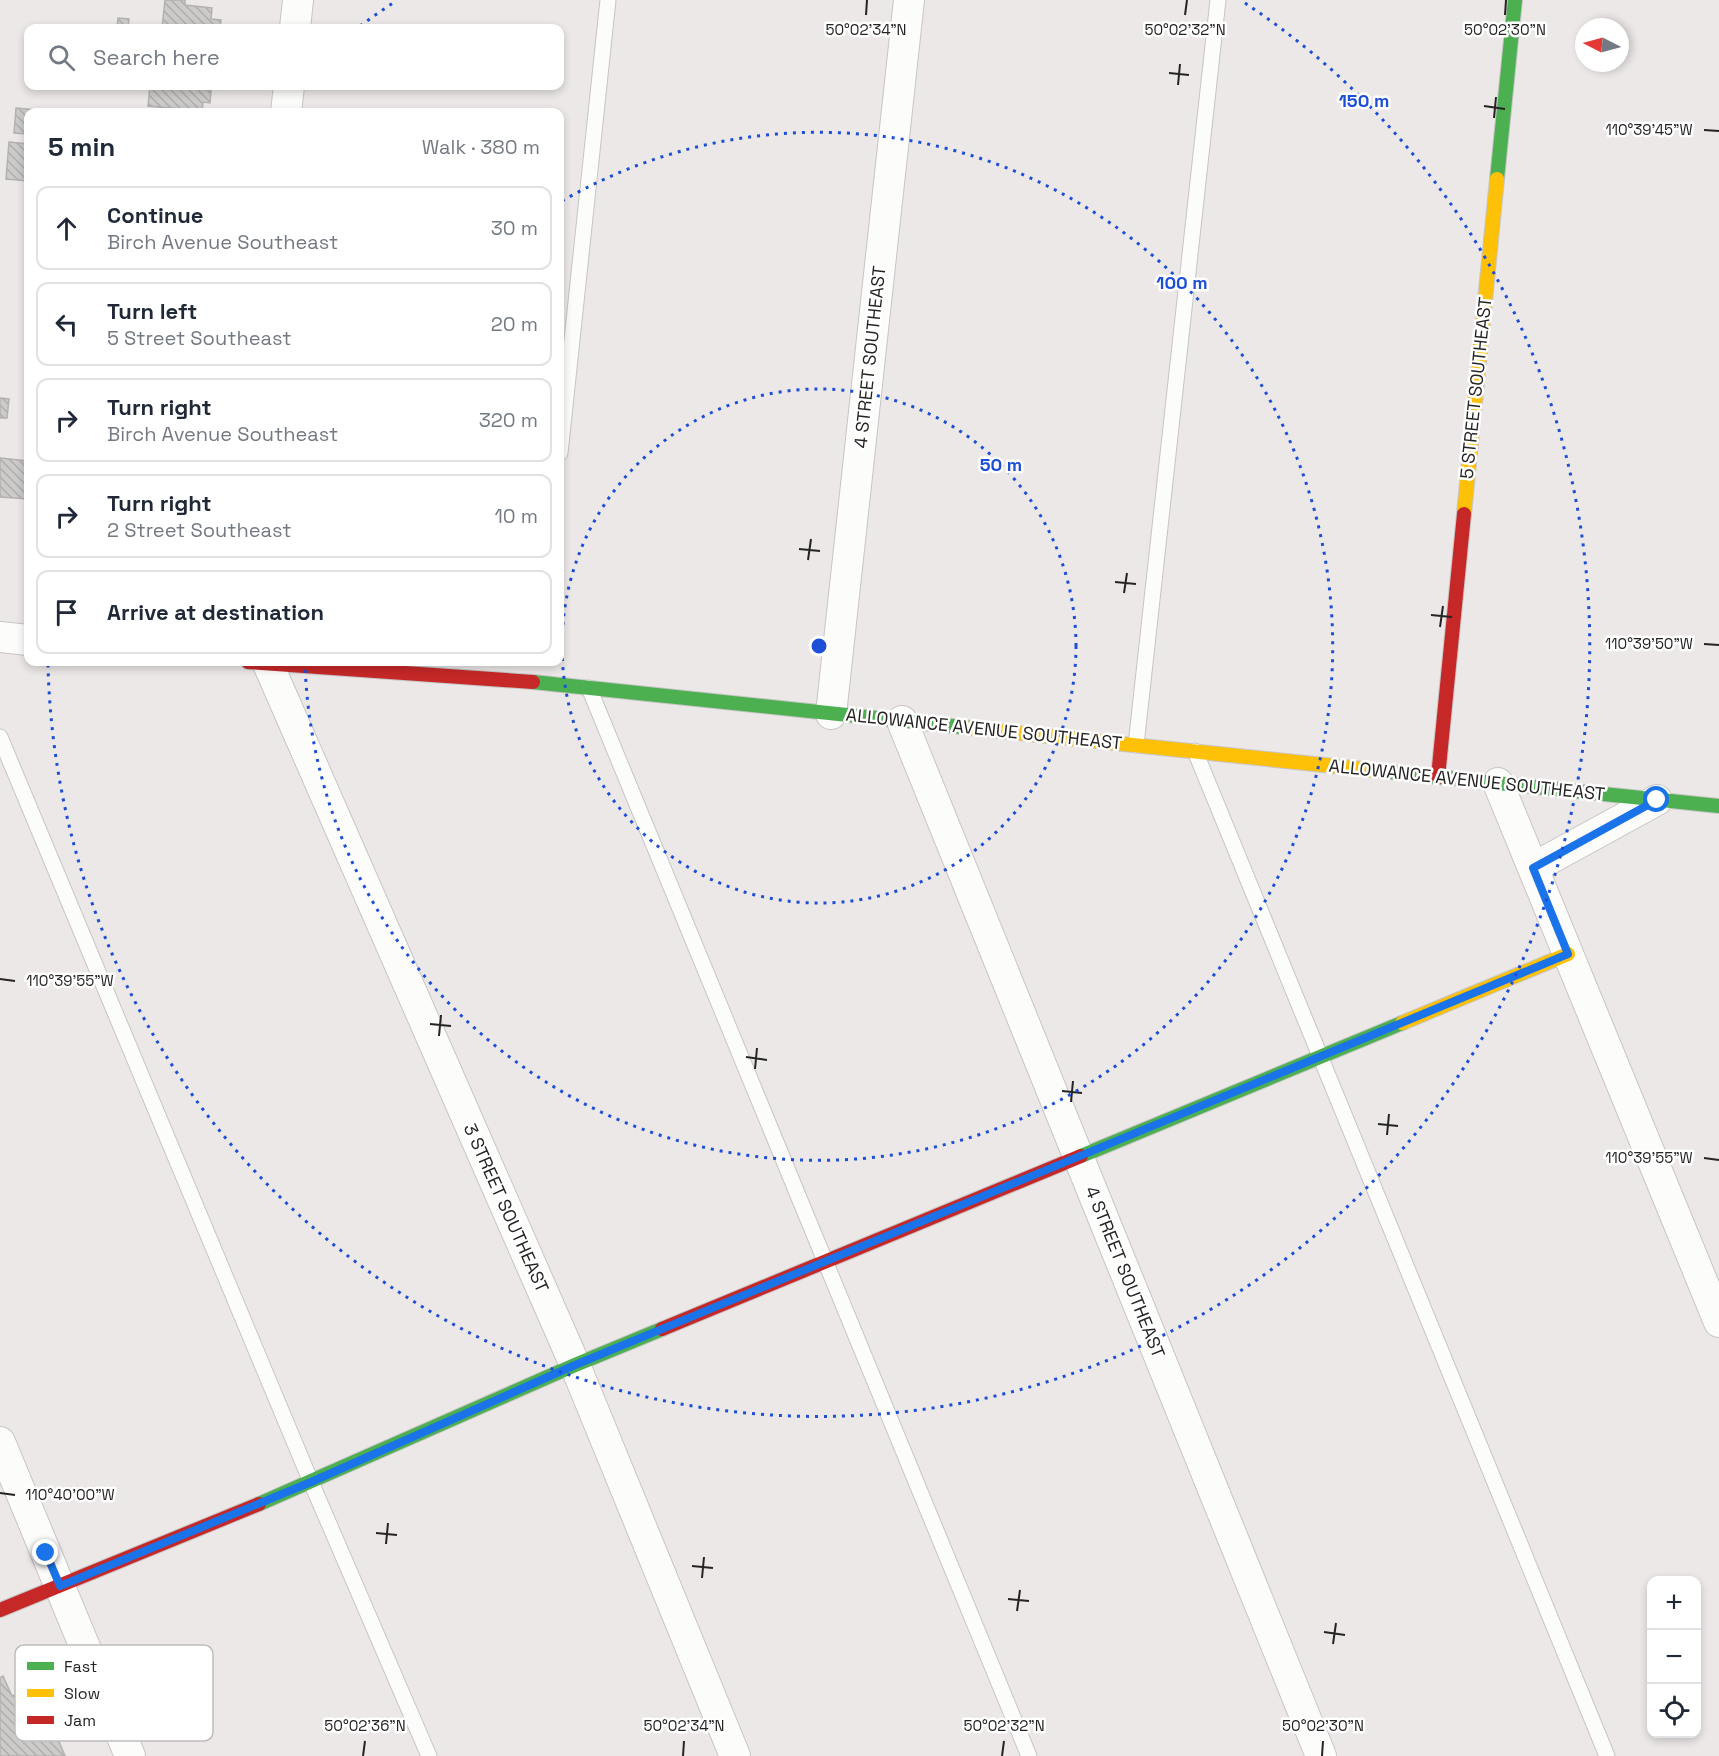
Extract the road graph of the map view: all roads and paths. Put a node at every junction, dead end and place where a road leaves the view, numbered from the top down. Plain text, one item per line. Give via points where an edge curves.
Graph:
1 (298, 0) edge
2 (608, 0) edge
3 (909, 0) edge
4 (1218, 0) edge
5 (1515, 0) edge
6 (295, 24) edge
7 (289, 90) edge
8 (286, 108) edge
9 (564, 415) edge
10 (0, 637) edge
11 (24, 640) edge
12 (259, 666) edge
13 (318, 666) edge
14 (589, 688) junction
15 (831, 714) junction
16 (902, 721) junction
17 (0, 737) edge
18 (1136, 745) junction
19 (1195, 751) junction
20 (1438, 777) junction
21 (1498, 783) junction
22 (1657, 800) junction
23 (1719, 806) edge
24 (1533, 868) junction
25 (1568, 954) junction
26 (1320, 1057) junction
27 (1078, 1156) junction
28 (826, 1261) junction
29 (1719, 1322) edge
30 (575, 1365) junction
31 (0, 1442) edge
32 (311, 1482) junction
33 (60, 1586) junction
34 (0, 1610) edge
35 (84, 1645) edge
36 (124, 1741) edge
37 (130, 1756) edge
38 (429, 1756) edge
39 (735, 1756) edge
40 (1029, 1756) edge
41 (1321, 1756) edge
42 (1607, 1756) edge

1 - 6 street
2 - 9 lane
3 - 15 street, 4 STREET SOUTHEAST
4 - 18 lane
5 - 20 street, 5 STREET SOUTHEAST
7 - 8 street
10 - 11 street
12 - 30 street, 3 STREET SOUTHEAST
13 - 14 street, ALLOWANCE AVENUE SOUTHEAST via 536,677
14 - 15 street, ALLOWANCE AVENUE SOUTHEAST
14 - 28 lane
15 - 16 street, ALLOWANCE AVENUE SOUTHEAST
16 - 18 street, ALLOWANCE AVENUE SOUTHEAST
16 - 27 street, 4 STREET SOUTHEAST
17 - 32 lane
18 - 19 street, ALLOWANCE AVENUE SOUTHEAST
19 - 20 street, ALLOWANCE AVENUE SOUTHEAST
19 - 26 lane
20 - 21 street, ALLOWANCE AVENUE SOUTHEAST
21 - 22 street, ALLOWANCE AVENUE SOUTHEAST
21 - 24 street
22 - 23 street, ALLOWANCE AVENUE SOUTHEAST
22 - 24 street
24 - 25 street
25 - 26 street
25 - 29 street
26 - 27 street
26 - 42 lane
27 - 28 street
27 - 41 street, 4 STREET SOUTHEAST
28 - 30 street
28 - 40 lane
30 - 32 street
30 - 39 street, 3 STREET SOUTHEAST
31 - 33 street
32 - 33 street
32 - 38 lane
33 - 34 street
33 - 35 street
36 - 37 street

